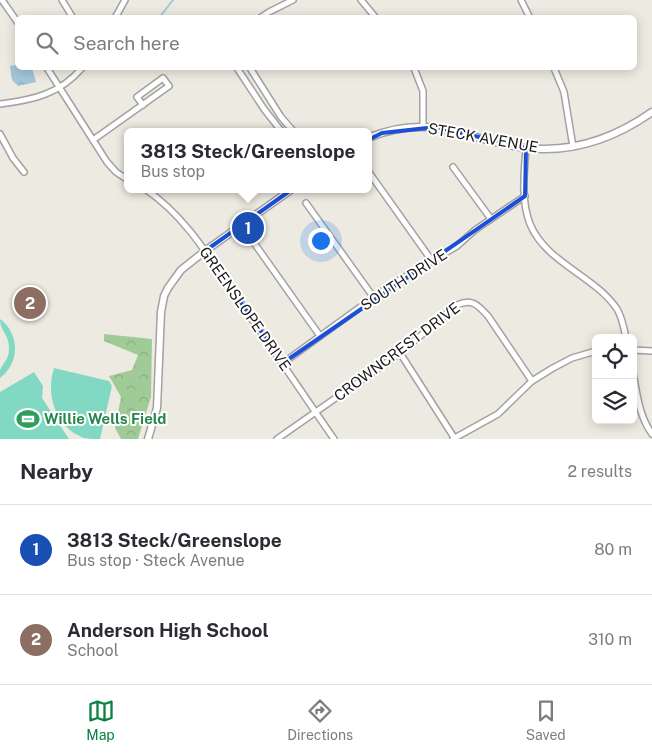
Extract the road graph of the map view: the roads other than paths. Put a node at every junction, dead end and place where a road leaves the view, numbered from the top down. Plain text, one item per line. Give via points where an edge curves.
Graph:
1 (2, 0) edge
2 (62, 0) edge
3 (125, 0) edge
4 (293, 0) edge
5 (361, 0) edge
6 (521, 0) edge
7 (71, 15) edge
8 (117, 15) edge
9 (264, 15) edge
10 (374, 15) edge
11 (528, 15) edge
12 (15, 19) edge
13 (48, 70) edge
14 (80, 70) edge
15 (237, 70) edge
16 (251, 70) edge
17 (415, 70) edge
18 (555, 70) edge
19 (60, 86) junction
20 (0, 104) edge
21 (143, 105) junction
22 (652, 112) edge
23 (424, 126) junction
24 (279, 128) edge
25 (291, 128) edge
26 (0, 134) edge
27 (372, 137) edge
28 (93, 140) junction
29 (573, 147) junction
30 (526, 148) junction
31 (453, 166) dead end
32 (24, 172) dead end
33 (124, 177) edge
34 (372, 177) edge
35 (150, 193) edge
36 (286, 193) edge
37 (524, 196) junction
38 (306, 203) dead end
39 (491, 219) junction
40 (252, 240) dead end
41 (205, 251) junction
42 (432, 261) junction
43 (374, 298) junction
44 (625, 334) edge
45 (320, 336) junction
46 (637, 350) edge
47 (592, 351) edge
48 (652, 351) edge
49 (400, 353) junction
50 (283, 363) junction
51 (634, 379) edge
52 (532, 381) junction
53 (315, 412) junction
54 (652, 434) edge
55 (148, 439) edge
56 (277, 439) edge
57 (334, 439) edge
58 (454, 439) edge

1 - 12 street
2 - 7 street
3 - 8 street
4 - 9 street
5 - 10 street
6 - 11 street
13 - 19 street
14 - 19 street
15 - 24 street
16 - 25 street
17 - 23 street via 423,91
18 - 29 street via 564,92
19 - 20 street via 27,101
19 - 28 street
21 - 21 street via 137,97 163,78 169,86
21 - 28 street
22 - 29 street, STECK AVENUE via 611,136
23 - 27 street, STECK AVENUE via 395,129
23 - 30 street, STECK AVENUE
26 - 32 street
28 - 33 street via 107,162
29 - 30 street, STECK AVENUE
30 - 37 street
31 - 39 street
34 - 42 street
35 - 41 street, GREENSLOPE DRIVE via 178,217
36 - 41 street
37 - 39 street, SOUTH DRIVE
37 - 44 street via 531,225 538,236 557,258 608,297 618,310
38 - 43 street
39 - 42 street, SOUTH DRIVE
40 - 45 street
41 - 50 street, GREENSLOPE DRIVE
41 - 55 street via 182,270 164,296 160,312 157,408
42 - 43 street, SOUTH DRIVE
43 - 45 street, SOUTH DRIVE
45 - 50 street, SOUTH DRIVE
46 - 48 street
47 - 52 street via 572,358
49 - 52 street, CROWNCREST DRIVE via 465,301 473,303 488,316
49 - 53 street, CROWNCREST DRIVE
49 - 58 street
50 - 53 street, GREENSLOPE DRIVE
51 - 54 street via 640,409
52 - 58 street via 498,414
53 - 56 street, CROWNCREST DRIVE
53 - 57 street, GREENSLOPE DRIVE

